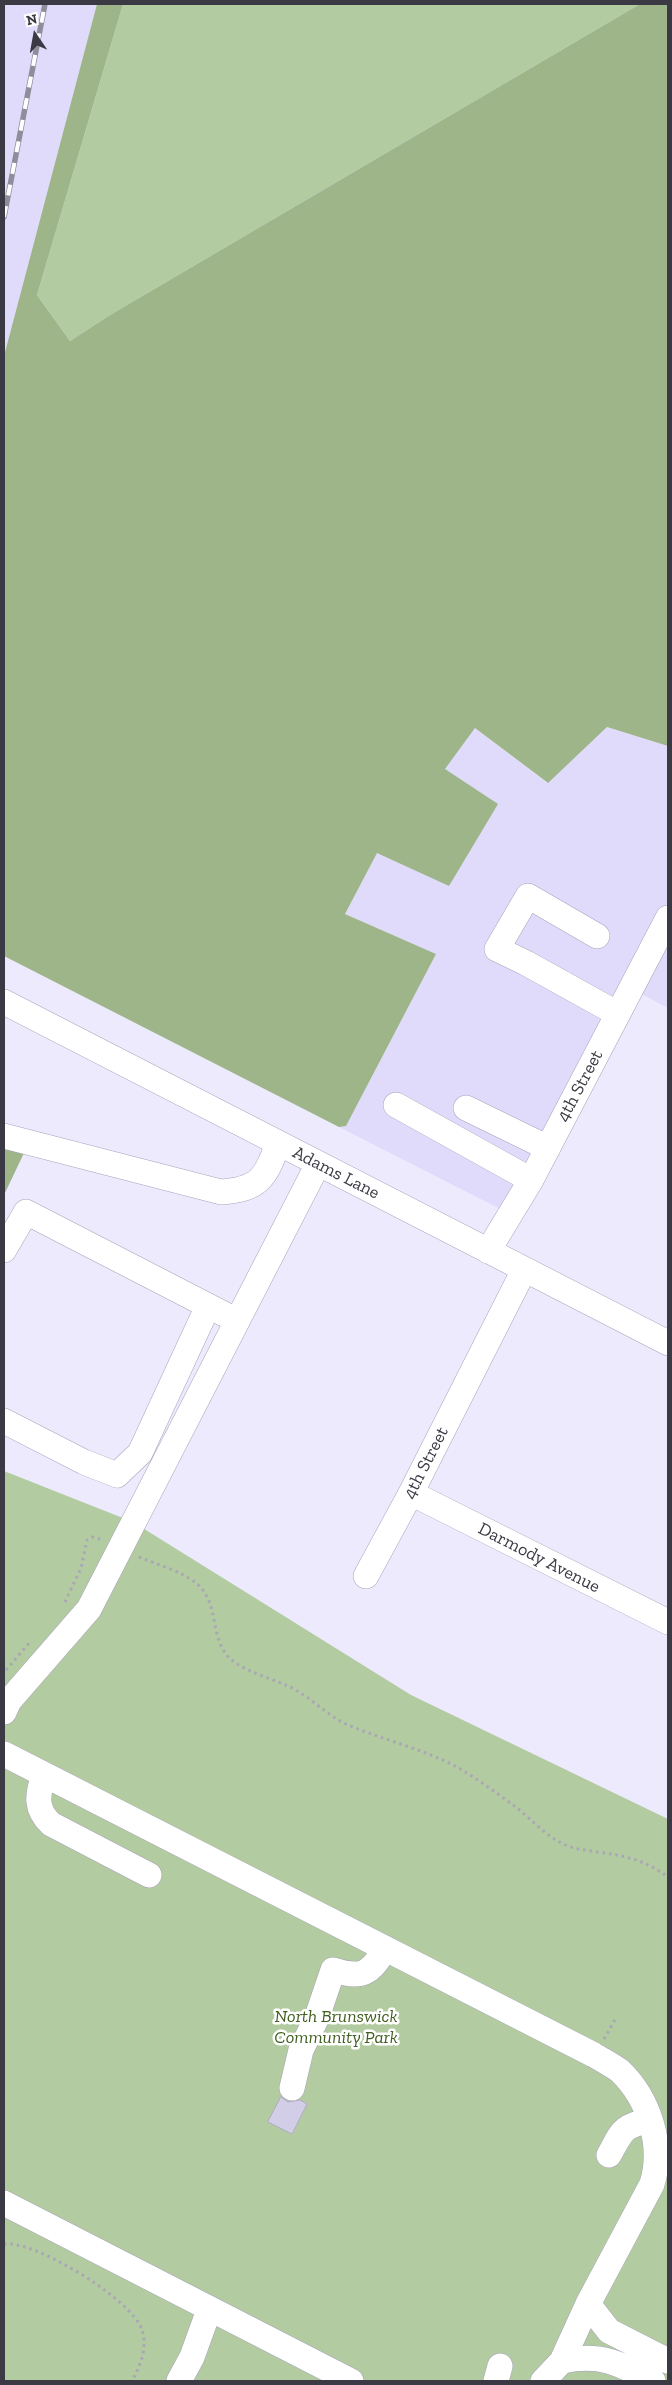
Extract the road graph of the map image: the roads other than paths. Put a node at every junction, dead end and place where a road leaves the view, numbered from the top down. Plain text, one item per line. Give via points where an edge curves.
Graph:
1 (668, 918) edge
2 (597, 936) dead end
3 (4, 1002) edge
4 (618, 1014) junction
5 (396, 1104) dead end
6 (466, 1108) dead end
7 (4, 1136) edge
8 (278, 1144) junction
9 (548, 1148) junction
10 (318, 1164) junction
11 (531, 1180) junction
12 (4, 1250) edge
13 (488, 1250) junction
14 (524, 1270) junction
15 (208, 1306) junction
16 (236, 1322) junction
17 (665, 1335) edge
18 (4, 1421) edge
19 (410, 1493) junction
20 (366, 1576) dead end
21 (668, 1622) edge
22 (4, 1712) edge
23 (4, 1754) edge
24 (44, 1775) junction
25 (149, 1875) dead end
26 (385, 1948) junction
27 (292, 2088) dead end
28 (650, 2120) junction
29 (609, 2155) dead end
30 (4, 2203) edge
31 (588, 2304) junction
32 (209, 2310) junction
33 (562, 2361) junction
34 (668, 2361) edge
35 (179, 2381) edge
36 (351, 2381) edge
37 (543, 2381) edge
38 (653, 2381) edge

1 - 4 street, 4th Street
2 - 4 street via 528,896 496,949
3 - 8 street, Adams Lane
4 - 9 street, 4th Street
5 - 11 street
6 - 9 street
7 - 8 street via 221,1192 242,1190 257,1184 267,1172
8 - 10 street, Adams Lane
9 - 11 street, 4th Street
10 - 13 street, Adams Lane
10 - 16 street
11 - 13 street, 4th Street
12 - 15 street via 26,1212
13 - 14 street, Adams Lane
14 - 17 street, Adams Lane
14 - 19 street, 4th Street
15 - 16 street
15 - 18 street via 140,1453 117,1474 84,1462
16 - 22 street via 89,1609
19 - 20 street, 4th Street
19 - 21 street, Darmody Avenue
23 - 24 street
24 - 25 street via 37,1799 44,1817 51,1824
24 - 26 street
26 - 27 street via 373,1968 365,1973 355,1975 333,1970 317,2017 301,2050
26 - 28 street via 618,2070 632,2084
28 - 29 street via 630,2124
28 - 31 street via 657,2156 652,2184
30 - 32 street
31 - 33 street
31 - 34 street via 609,2330
32 - 35 street via 192,2357
32 - 36 street
33 - 37 street
33 - 38 street via 583,2357 608,2360

